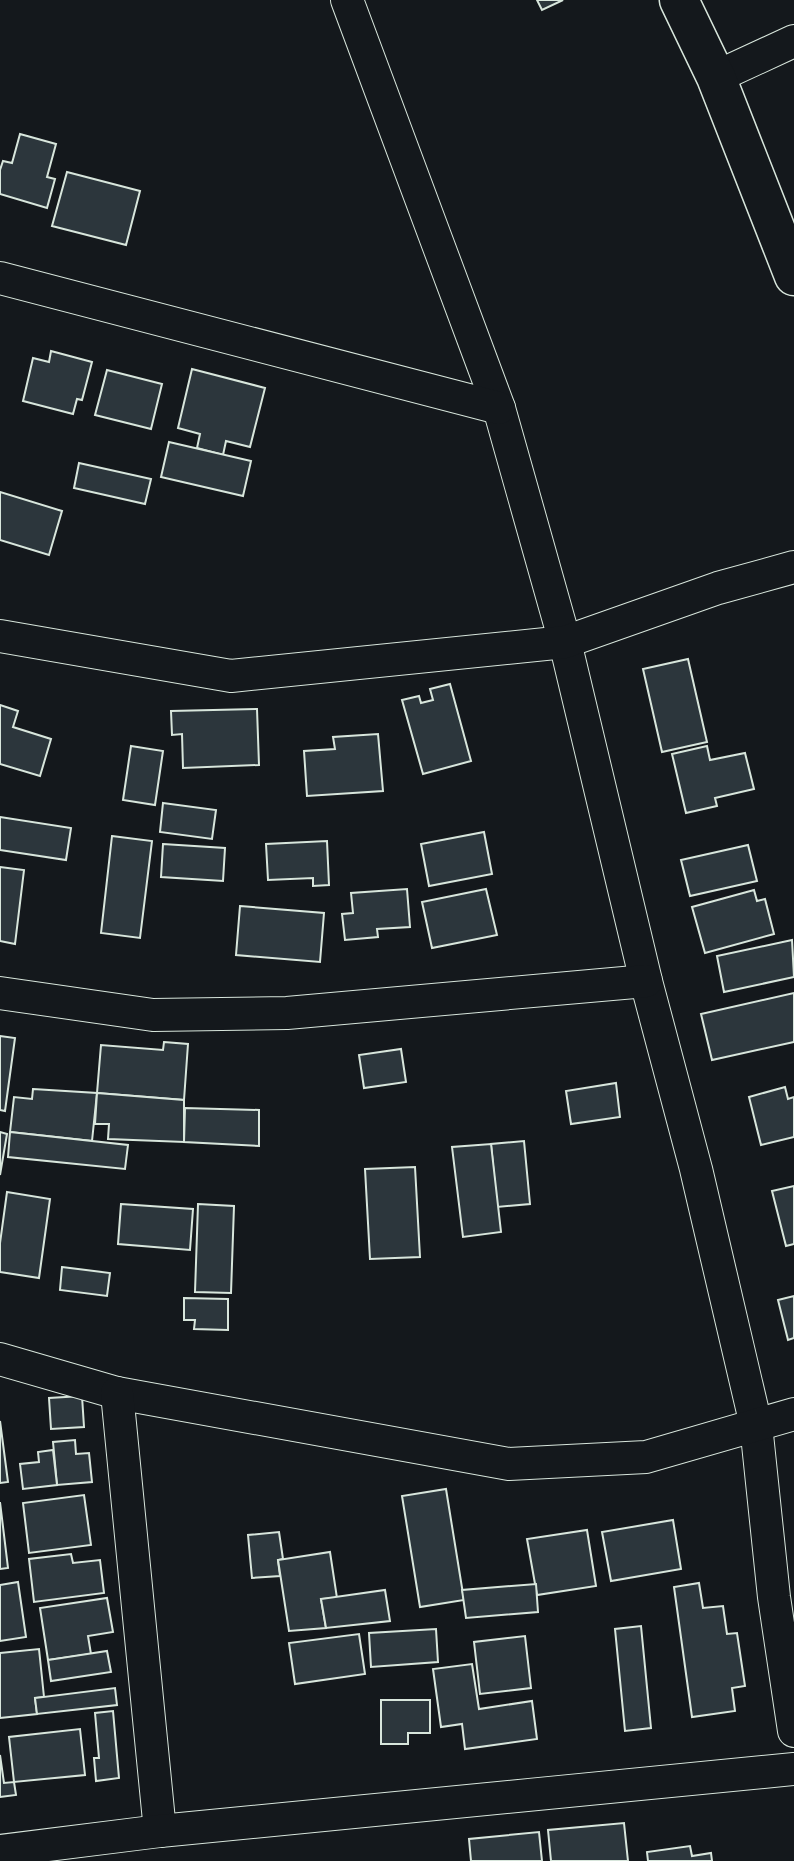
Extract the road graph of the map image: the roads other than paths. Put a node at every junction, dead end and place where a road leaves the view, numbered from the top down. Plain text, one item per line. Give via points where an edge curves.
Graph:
1 (679, 0) edge
2 (343, 1) edge
3 (794, 41) edge
4 (716, 77) junction
5 (794, 276) edge
6 (0, 278) edge
7 (499, 408) junction
8 (794, 567) edge
9 (0, 636) edge
10 (565, 642) junction
11 (646, 981) junction
12 (0, 993) edge
13 (0, 1359) edge
14 (117, 1393) junction
15 (794, 1414) edge
16 (756, 1425) junction
17 (794, 1731) edge
18 (794, 1769) edge
19 (160, 1831) junction
20 (0, 1851) edge

1 - 4 main road
2 - 7 street
3 - 4 street
4 - 5 main road
6 - 7 street
7 - 10 street
8 - 10 street via 718,588
9 - 10 street via 231,676
10 - 11 street
11 - 12 street via 286,1013 153,1015
11 - 16 street
13 - 14 street
14 - 16 street via 509,1464 646,1457
14 - 19 street
15 - 16 street
16 - 17 street
18 - 19 street
19 - 20 street

